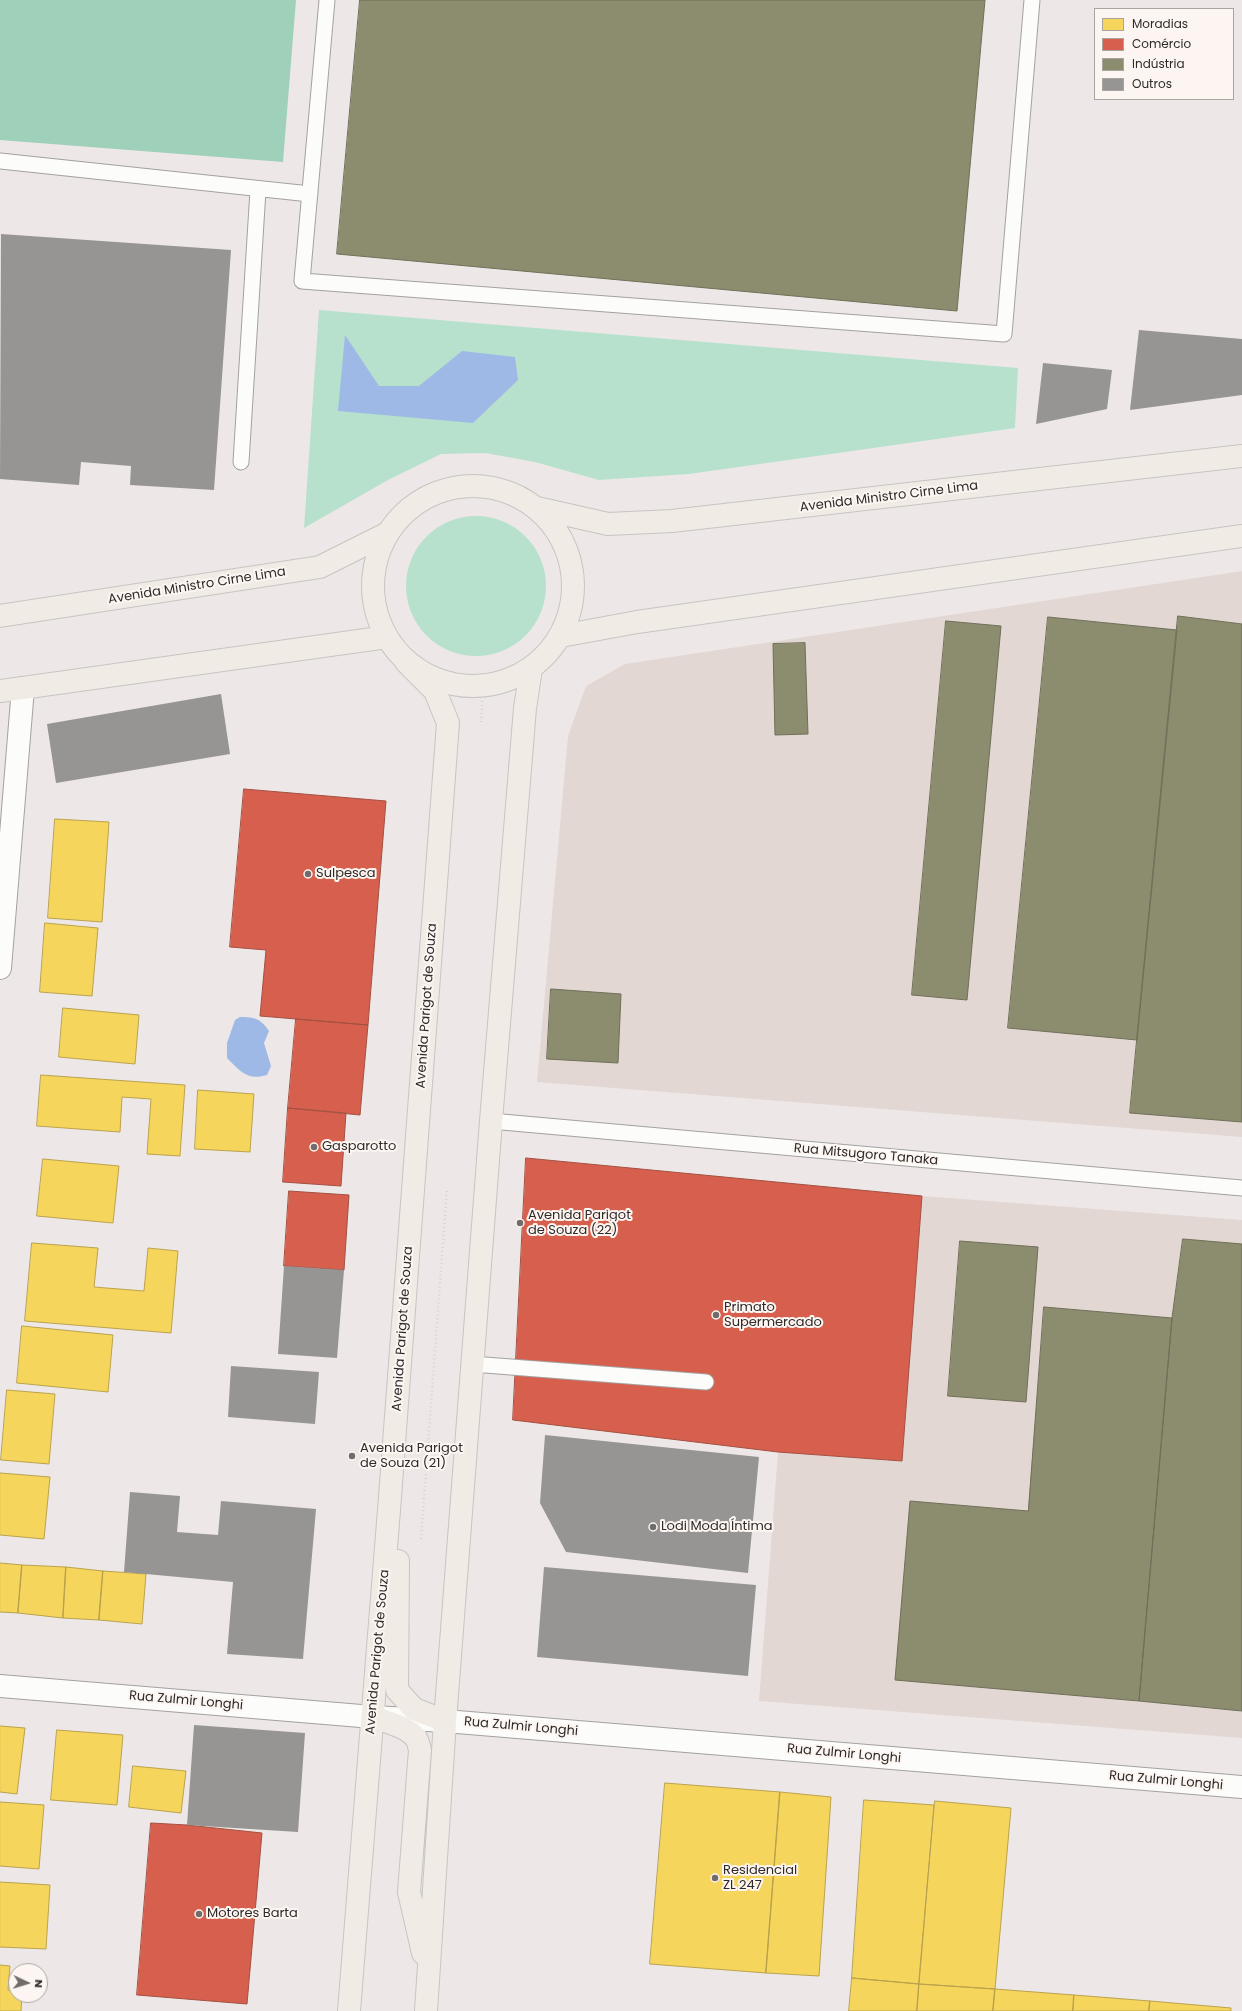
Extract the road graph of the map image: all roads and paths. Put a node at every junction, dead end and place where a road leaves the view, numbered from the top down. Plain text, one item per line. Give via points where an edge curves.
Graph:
1 (327, 0) edge
2 (1032, 0) edge
3 (0, 161) edge
4 (258, 190) junction
5 (310, 194) junction
6 (1242, 456) edge
7 (241, 462) dead end
8 (537, 508) junction
9 (388, 533) junction
10 (1242, 536) edge
11 (0, 616) edge
12 (561, 636) junction
13 (386, 637) junction
14 (406, 662) junction
15 (531, 668) junction
16 (23, 688) junction
17 (0, 691) edge
18 (0, 968) edge
19 (491, 1121) junction
20 (1242, 1188) edge
21 (472, 1364) junction
22 (706, 1382) dead end
23 (390, 1510) junction
24 (0, 1686) edge
25 (372, 1717) junction
26 (445, 1721) junction
27 (1242, 1787) edge
28 (428, 1980) junction
29 (349, 2011) edge
30 (426, 2011) edge

1 - 5 lane
2 - 5 lane via 1004,334 302,280
3 - 4 lane
4 - 5 lane
4 - 7 lane
6 - 8 main road, Avenida Ministro Cirne Lima via 672,521 608,524
8 - 9 main road via 507,491 474,484 439,491 410,508
8 - 12 main road via 556,528 568,554 574,582 571,609
9 - 11 main road, Avenida Ministro Cirne Lima via 320,567
9 - 13 main road via 376,558 373,585 376,612
10 - 12 main road via 645,621
12 - 15 main road via 548,654
13 - 14 main road
13 - 16 main road
14 - 15 main road via 430,678 463,686 484,687 502,683
14 - 23 main road, Avenida Parigot de Souza via 436,691 448,724
15 - 19 main road via 525,708
16 - 17 main road
16 - 18 street
19 - 20 lane, Rua Mitsugoro Tanaka
19 - 21 main road
21 - 22 lane
21 - 26 main road
23 - 25 main road, Avenida Parigot de Souza
23 - 26 main road via 399,1567 397,1690 414,1709
24 - 25 street, Rua Zulmir Longhi
25 - 26 street, Rua Zulmir Longhi
25 - 28 main road via 408,1732 416,1738 420,1750 409,1892
25 - 29 main road, Avenida Parigot de Souza
26 - 27 street, Rua Zulmir Longhi
26 - 28 main road
28 - 30 main road

